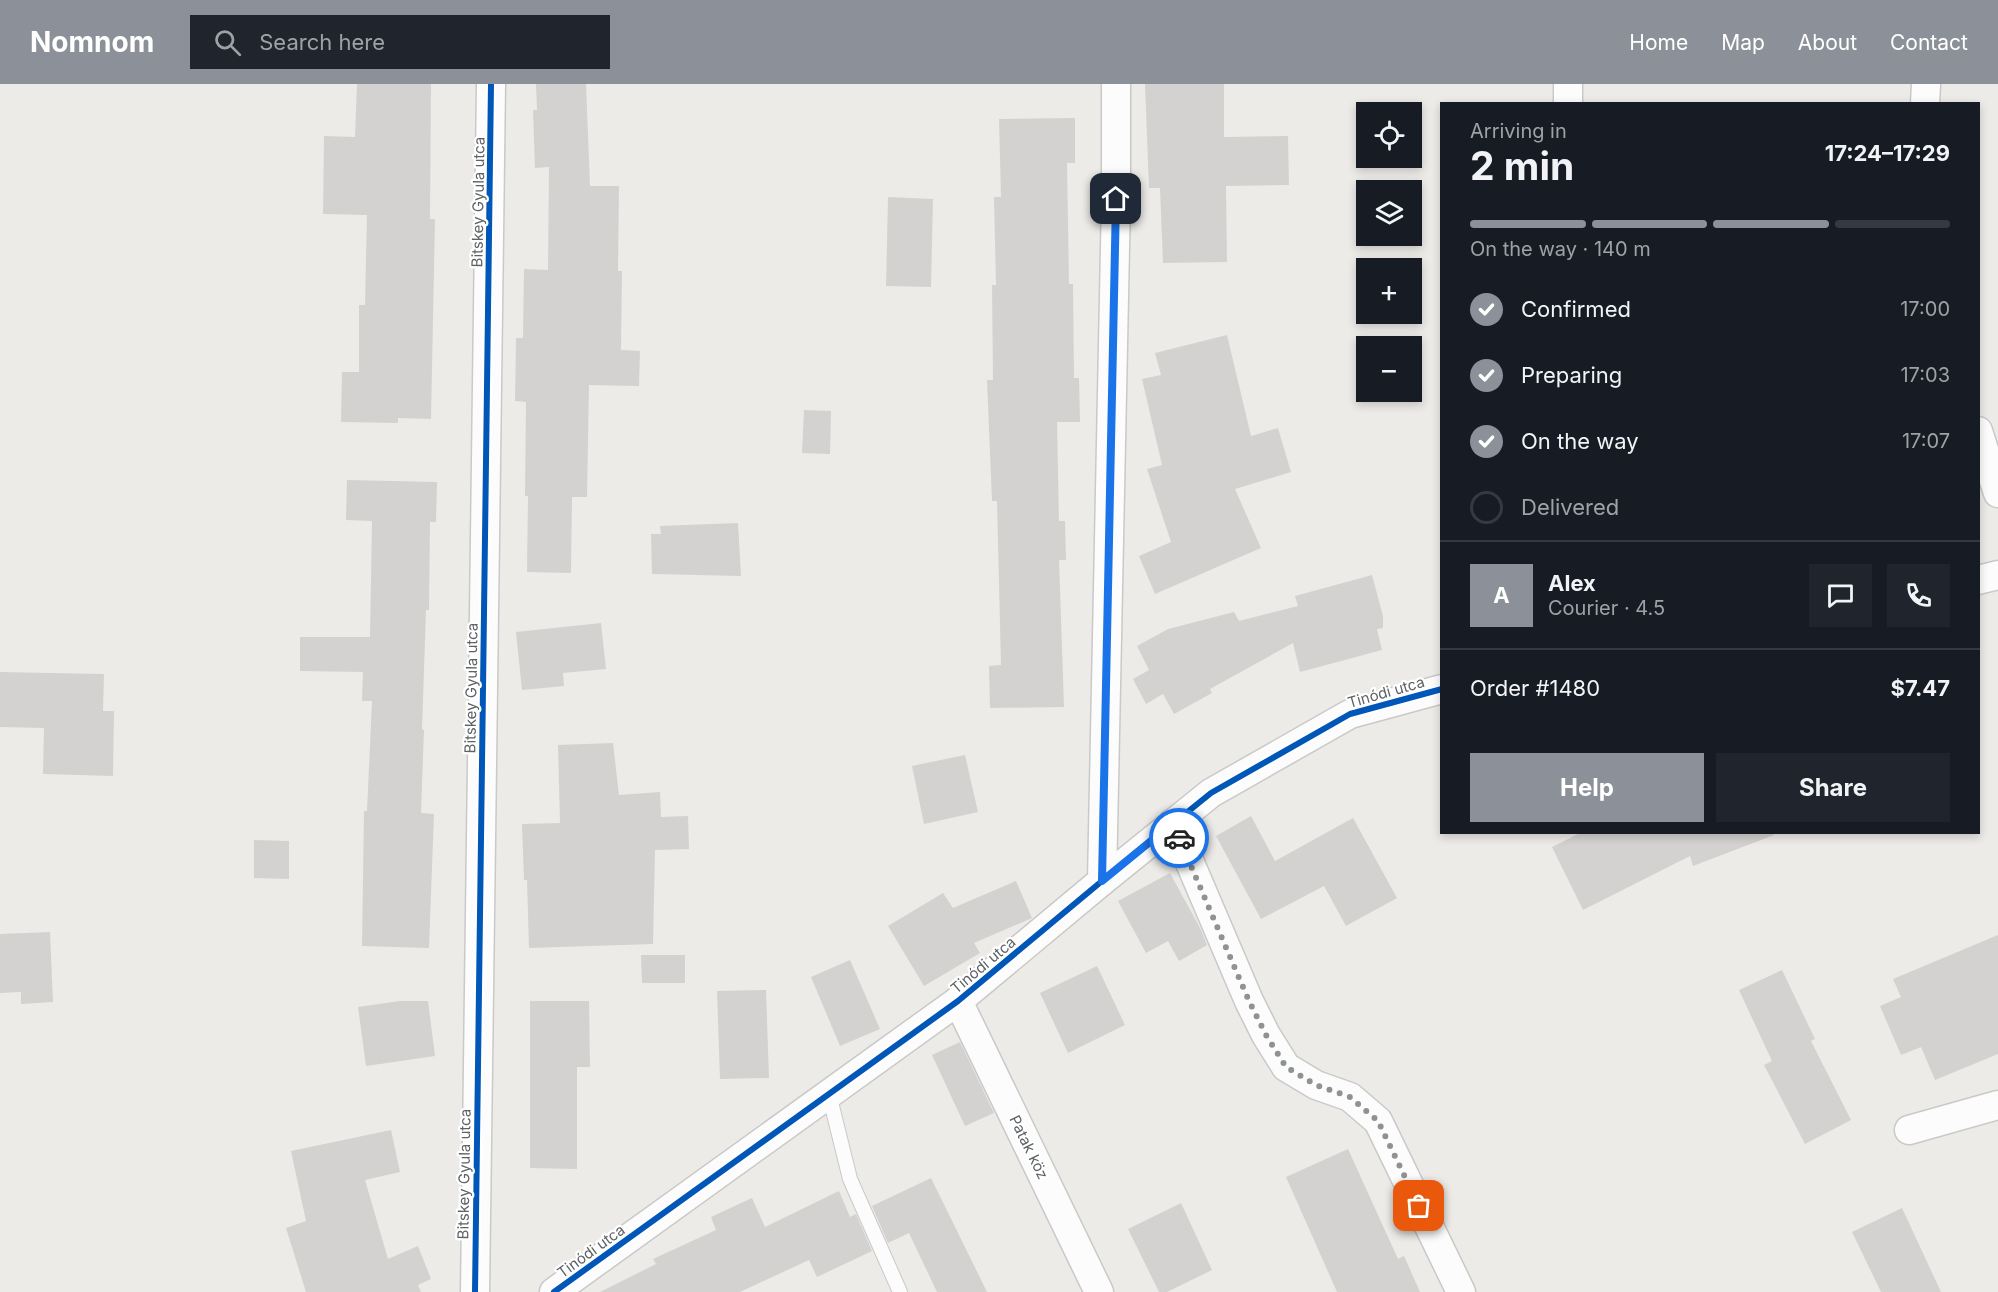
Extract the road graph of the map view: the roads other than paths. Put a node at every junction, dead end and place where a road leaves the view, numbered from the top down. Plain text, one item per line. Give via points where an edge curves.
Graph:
1 (491, 84) edge
2 (1116, 84) edge
3 (1568, 84) edge
4 (1926, 84) edge
5 (1568, 102) edge
6 (1925, 102) edge
7 (1980, 437) edge
8 (1998, 493) edge
9 (1998, 575) edge
10 (1980, 580) edge
11 (1440, 690) edge
12 (1173, 823) junction
13 (1102, 881) junction
14 (958, 1001) junction
15 (829, 1094) junction
16 (1998, 1105) edge
17 (1909, 1130) dead end
18 (475, 1292) edge
19 (554, 1292) edge
20 (900, 1292) edge
21 (1099, 1292) edge
22 (1461, 1292) edge

1 - 18 street, Bitskey Gyula utca
2 - 13 street
3 - 5 street
4 - 6 street
7 - 8 street
9 - 10 street
11 - 12 street, Tinódi utca via 1350,714 1211,793
12 - 13 street, Tinódi utca
12 - 22 street via 1249,1001 1271,1043 1286,1067 1316,1085 1350,1097 1378,1121
13 - 14 street, Tinódi utca
14 - 15 street, Tinódi utca
14 - 21 street, Patak köz
15 - 19 street, Tinódi utca
15 - 20 lane via 850,1179
16 - 17 street

